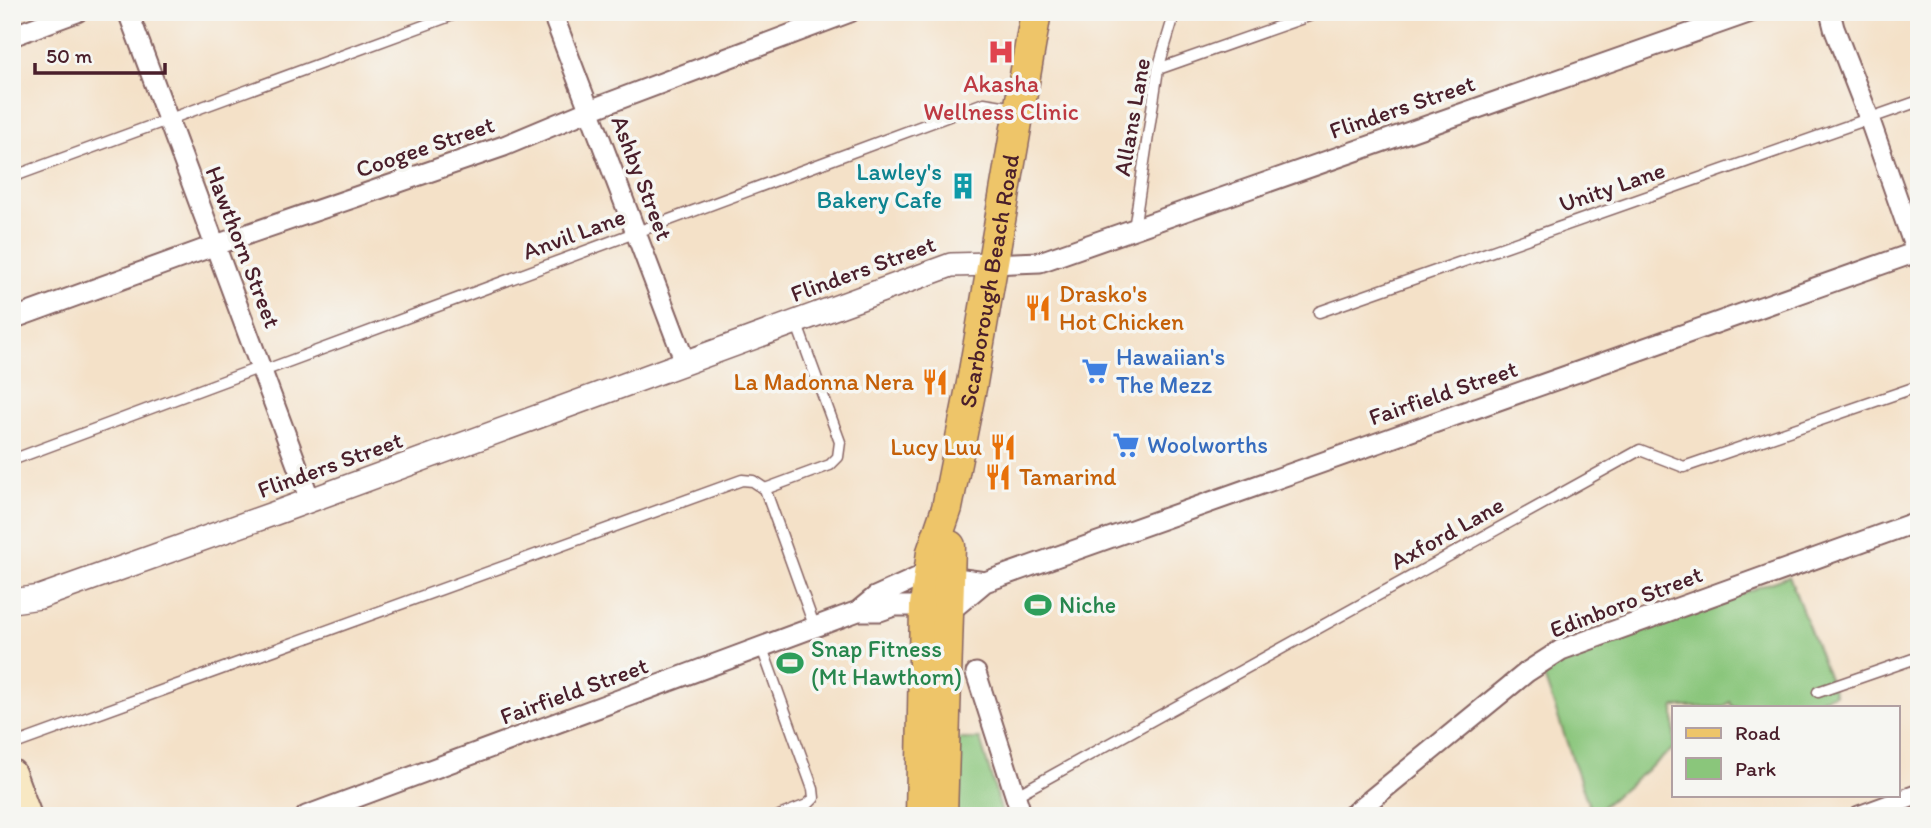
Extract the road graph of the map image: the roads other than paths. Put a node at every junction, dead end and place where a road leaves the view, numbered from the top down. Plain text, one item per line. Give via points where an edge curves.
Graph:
1 (77, 12) edge
2 (128, 12) edge
3 (461, 12) edge
4 (552, 12) edge
5 (850, 12) edge
6 (1036, 12) edge
7 (1175, 12) edge
8 (1320, 12) edge
9 (1751, 12) edge
10 (1830, 12) edge
11 (806, 20) edge
12 (12, 36) edge
13 (1158, 69) junction
14 (1919, 101) edge
15 (1019, 109) junction
16 (590, 110) junction
17 (1869, 118) junction
18 (168, 119) junction
19 (12, 177) edge
20 (1134, 229) junction
21 (637, 233) junction
22 (216, 245) junction
23 (1918, 254) edge
24 (992, 264) junction
25 (1319, 313) dead end
26 (12, 319) edge
27 (796, 321) junction
28 (685, 362) junction
29 (262, 369) junction
30 (1919, 386) edge
31 (12, 460) edge
32 (765, 489) junction
33 (310, 500) junction
34 (1919, 521) edge
35 (940, 570) junction
36 (985, 582) junction
37 (40, 597) junction
38 (12, 601) edge
39 (937, 609) junction
40 (858, 611) junction
41 (12, 615) edge
42 (815, 628) junction
43 (762, 648) junction
44 (1919, 657) edge
45 (975, 673) dead end
46 (1818, 692) dead end
47 (12, 745) edge
48 (12, 774) edge
49 (1919, 794) edge
50 (1015, 796) junction
51 (28, 816) edge
52 (306, 816) edge
53 (779, 816) edge
54 (921, 816) edge
55 (942, 816) edge
56 (1022, 816) edge
57 (1351, 816) edge
58 (1859, 816) edge

1 - 12 street
2 - 18 street, Hawthorn Street
3 - 18 lane
4 - 16 street, Ashby Street
5 - 11 street, Coogee Street
6 - 15 main road, Scarborough Beach Road
7 - 13 lane, Allans Lane
8 - 13 lane
9 - 20 street, Flinders Street
10 - 17 street
11 - 16 street, Coogee Street
13 - 20 lane, Allans Lane
14 - 17 lane, Unity Lane
15 - 21 lane, Anvil Lane via 984,103
15 - 24 main road, Scarborough Beach Road
16 - 21 street, Ashby Street
16 - 22 street, Coogee Street via 504,146
17 - 23 street
17 - 25 lane, Unity Lane
18 - 19 lane
18 - 22 street, Hawthorn Street
20 - 24 street, Flinders Street via 1040,262
21 - 28 street, Ashby Street
21 - 29 lane, Anvil Lane
22 - 26 street, Coogee Street
22 - 29 street, Hawthorn Street
23 - 36 street, Fairfield Street
24 - 27 street, Flinders Street via 951,265
24 - 35 main road, Scarborough Beach Road
27 - 28 street, Flinders Street
27 - 32 lane via 840,442 838,457 830,465
28 - 33 street, Flinders Street
29 - 31 lane, Anvil Lane
29 - 33 street, Hawthorn Street
30 - 50 lane, Axford Lane via 1684,467 1640,450
32 - 42 lane
32 - 47 lane via 742,480
33 - 37 street, Flinders Street
34 - 57 street, Edinboro Street via 1560,650
35 - 36 street, Fairfield Street
35 - 39 main road, Scarborough Beach Road
35 - 40 street, Fairfield Street via 875,597
36 - 39 street, Fairfield Street
37 - 38 street, Flinders Street
37 - 41 street, Flinders Street
39 - 40 street, Fairfield Street via 894,606
39 - 54 main road, Scarborough Beach Road
39 - 55 main road, Scarborough Beach Road
40 - 42 street, Fairfield Street
42 - 43 street, Fairfield Street
43 - 52 street, Fairfield Street
43 - 53 lane via 814,798
44 - 46 lane
45 - 50 street
48 - 51 main road
49 - 58 street
50 - 56 street

